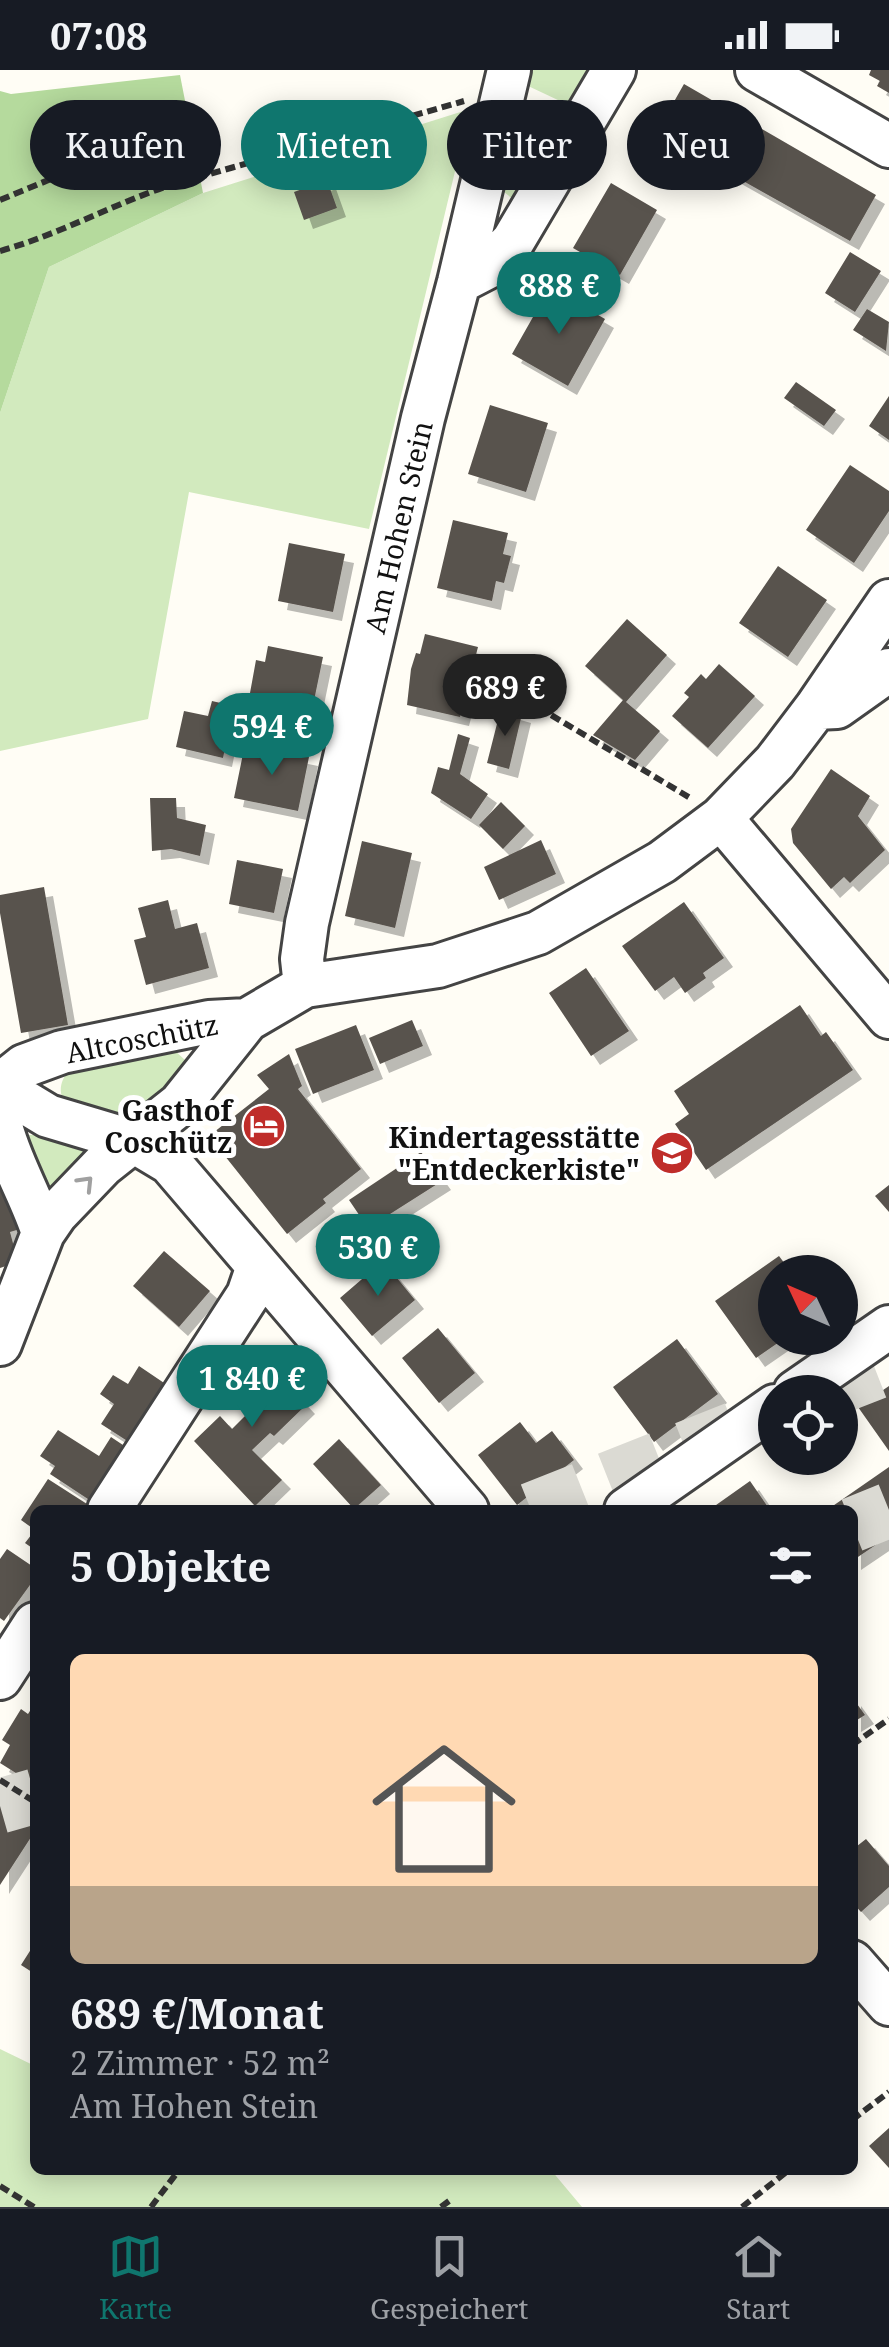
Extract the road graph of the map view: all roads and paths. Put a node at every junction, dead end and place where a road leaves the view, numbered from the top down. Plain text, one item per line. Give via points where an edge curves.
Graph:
1 (614, 70) edge
2 (758, 70) edge
3 (494, 84) edge
4 (889, 146) edge
5 (221, 169) edge
6 (30, 188) edge
7 (157, 190) edge
8 (0, 200) edge
9 (0, 251) edge
10 (459, 282) junction
11 (889, 600) edge
12 (889, 670) edge
13 (495, 695) dead end
14 (816, 708) junction
15 (721, 818) junction
16 (305, 986) junction
17 (889, 1018) edge
18 (247, 1020) junction
19 (0, 1086) edge
20 (0, 1122) edge
21 (136, 1142) junction
22 (44, 1233) junction
23 (258, 1268) junction
24 (889, 1327) edge
25 (0, 1344) edge
26 (820, 1375) edge
27 (758, 1418) edge
28 (112, 1505) edge
29 (463, 1505) edge
30 (633, 1505) edge
31 (30, 1632) edge
32 (0, 1678) edge
33 (889, 1719) edge
34 (858, 1741) edge
35 (0, 1780) edge
36 (30, 1799) edge
37 (889, 2092) edge
38 (858, 2115) edge
39 (175, 2175) edge
40 (784, 2175) edge
41 (0, 2186) edge
42 (453, 2198) dead end
43 (34, 2207) edge
44 (151, 2207) edge
45 (441, 2207) edge
46 (742, 2207) edge

1 - 10 street via 513,241 488,267
2 - 4 street
3 - 5 path
3 - 10 street, Am Hohen Stein
6 - 8 path
7 - 9 path
10 - 16 street, Am Hohen Stein via 308,923
11 - 14 street
12 - 14 street via 837,707
13 - 15 path via 552,716
14 - 15 street
15 - 16 street via 662,862 538,933 438,966
15 - 17 street
16 - 18 street
18 - 19 street, Altcoschütz via 62,1052 24,1066
18 - 21 street, Altcoschütz via 180,1104
19 - 21 street, Altcoschütz via 48,1116
20 - 22 street
22 -> 21 street, Altcoschütz via 103,1164
21 - 23 street via 170,1163
22 - 25 street, Altcoschütz
23 - 28 street via 248,1295
23 - 29 street
24 - 26 street
27 - 30 street
31 - 32 street
33 - 34 path
35 - 36 path
37 - 38 path
39 - 44 path
40 - 46 path
41 - 43 path
42 - 45 path

